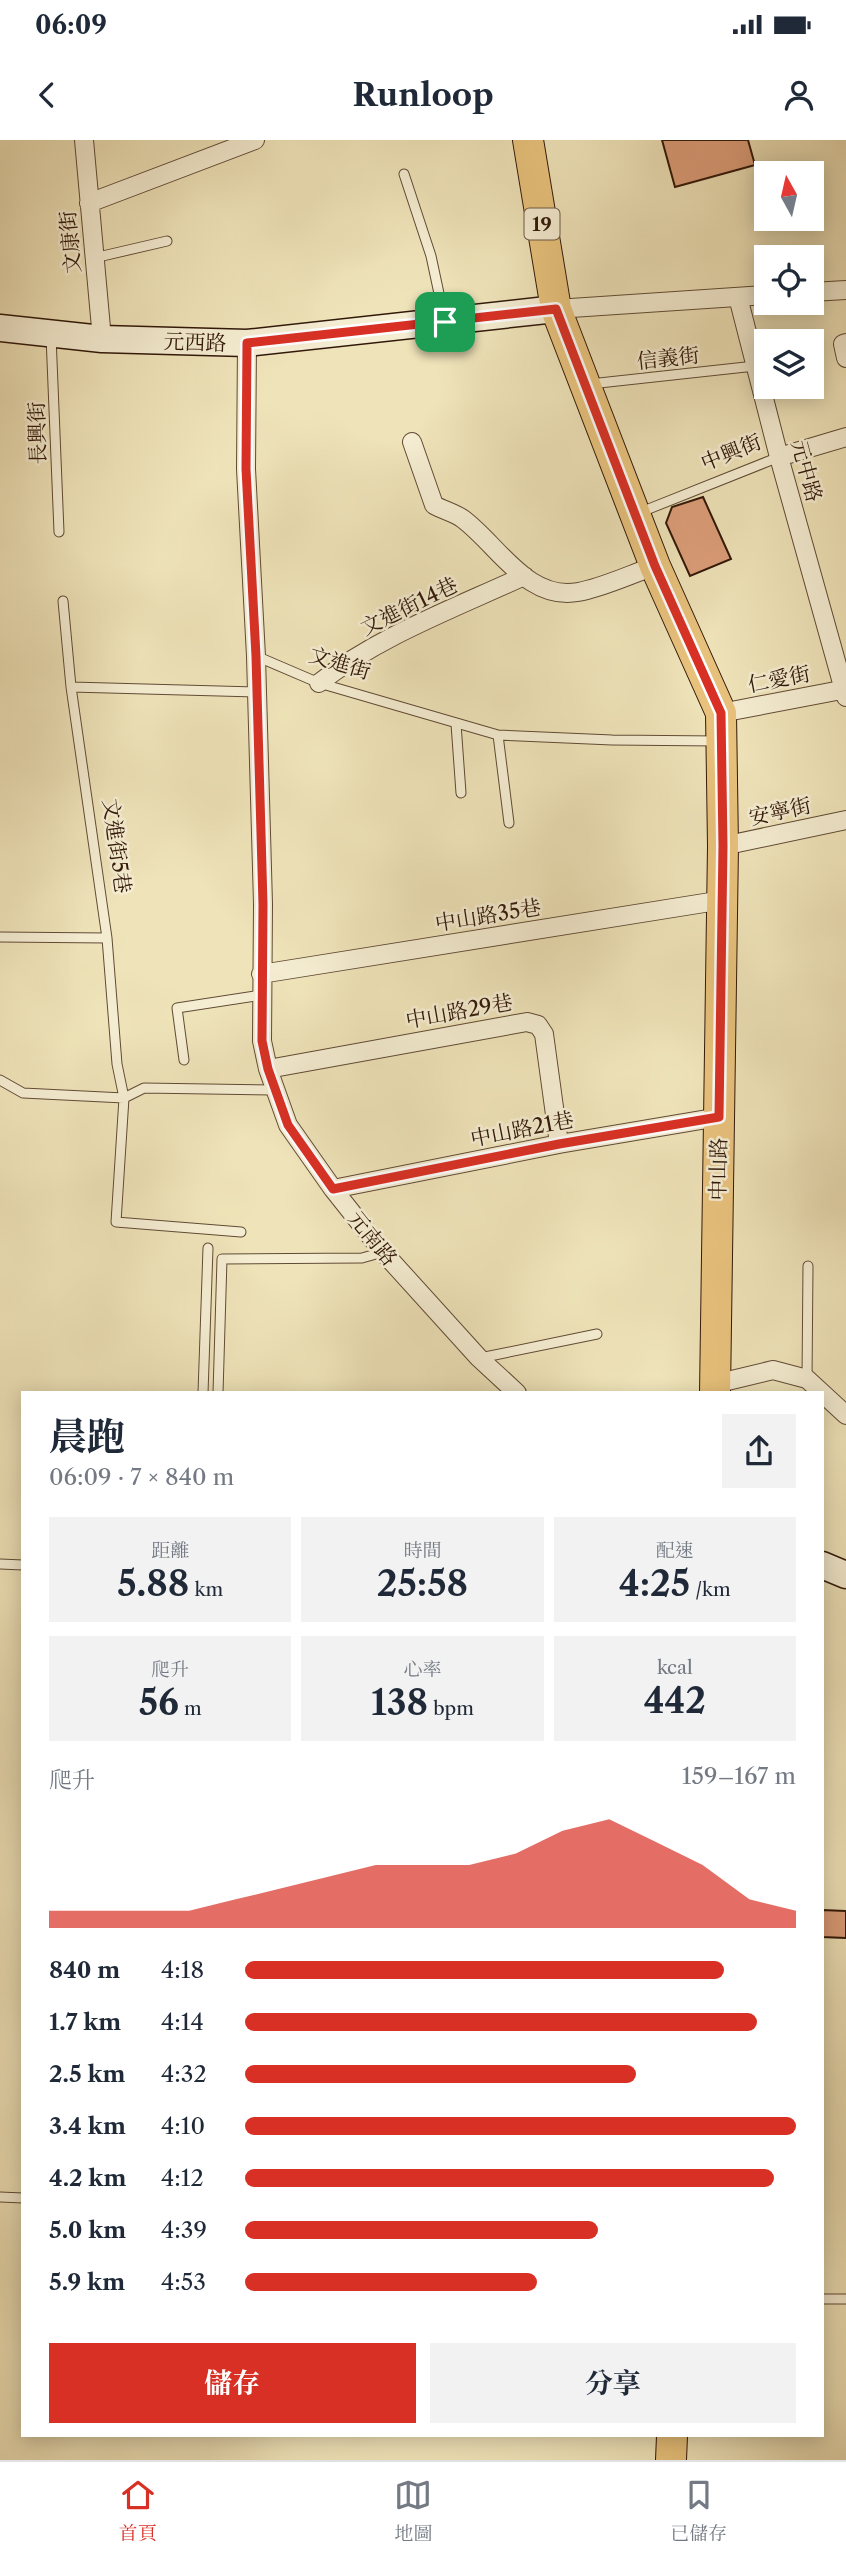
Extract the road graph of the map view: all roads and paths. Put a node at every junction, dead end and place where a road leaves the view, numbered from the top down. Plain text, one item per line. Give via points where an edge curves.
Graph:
1 (83, 140) edge
2 (255, 140) edge
3 (527, 140) edge
4 (404, 174) dead end
5 (89, 203) junction
6 (167, 241) dead end
7 (94, 258) junction
8 (846, 290) edge
9 (824, 291) edge
10 (754, 296) edge
11 (738, 297) junction
12 (556, 309) junction
13 (445, 322) junction
14 (0, 328) edge
15 (51, 334) junction
16 (102, 339) junction
17 (247, 343) junction
18 (846, 343) edge
19 (846, 358) edge
20 (754, 362) edge
21 (754, 366) edge
22 (584, 384) junction
23 (764, 399) edge
24 (846, 437) edge
25 (412, 442) dead end
26 (779, 457) junction
27 (634, 515) junction
28 (59, 532) dead end
29 (655, 566) junction
30 (524, 576) junction
31 (63, 601) dead end
32 (256, 656) junction
33 (319, 683) junction
34 (71, 687) junction
35 (257, 692) junction
36 (845, 692) edge
37 (456, 724) junction
38 (721, 727) junction
39 (498, 735) junction
40 (461, 793) dead end
41 (846, 820) edge
42 (509, 823) dead end
43 (723, 846) junction
44 (723, 900) junction
45 (0, 937) edge
46 (107, 939) junction
47 (261, 974) junction
48 (262, 995) junction
49 (184, 1059) dead end
50 (268, 1069) junction
51 (0, 1080) edge
52 (275, 1090) junction
53 (124, 1098) junction
54 (719, 1117) junction
55 (559, 1144) junction
56 (333, 1189) junction
57 (241, 1232) dead end
58 (208, 1248) dead end
59 (383, 1252) junction
60 (808, 1266) dead end
61 (597, 1334) dead end
62 (479, 1358) junction
63 (807, 1379) junction
64 (715, 1388) edge
65 (203, 1391) edge
66 (218, 1391) edge
67 (515, 1391) edge
68 (820, 1391) edge
69 (824, 1395) edge
70 (846, 1415) edge
71 (0, 1564) edge
72 (21, 1565) edge
73 (824, 1566) edge
74 (846, 1575) edge
75 (0, 2197) edge
76 (21, 2198) edge
77 (824, 2299) edge
78 (846, 2299) edge
79 (672, 2437) edge
80 (692, 2437) edge
81 (671, 2460) edge
82 (691, 2460) edge

1 - 5 street, 文康街
2 - 5 street
3 - 12 main road, 中山路 / 19
4 - 13 lane via 431,256
5 - 7 street, 文康街
6 - 7 lane
7 - 16 street, 文康街
8 - 9 street
10 - 11 street
11 - 12 street
11 - 20 street, 元中路
12 - 13 main road, 元西路
12 - 22 main road, 中山路 / 19
13 - 17 main road, 元西路
14 - 15 main road, 元西路
15 - 16 main road, 元西路
15 - 28 lane, 長興街
16 - 17 main road, 元西路
17 - 32 street via 246,469
18 - 19 street
21 - 22 lane, 信義街
22 - 27 main road, 中山路 / 19
23 - 26 street, 元中路
24 - 26 street, 中興街
25 - 30 street via 434,505 462,518
26 - 27 lane, 中興街
26 - 36 street, 元中路
27 - 29 main road, 中山路 / 19
29 - 30 street via 576,593 551,591
29 - 38 main road, 中山路 / 19
30 - 33 street, 文進街14巷 via 398,635 341,665
31 - 34 lane, 文進街5巷
32 - 33 lane, 文進街
32 - 35 street
33 - 37 lane, 文進街
34 - 35 lane
34 - 46 lane, 文進街5巷
35 - 47 street
36 - 38 street, 仁愛街
37 - 39 lane, 文進街
37 - 40 lane
38 - 39 lane, 文進街 via 612,740
38 - 43 main road, 中山路 / 19
39 - 42 lane
41 - 43 street, 安寧街
43 - 44 main road, 中山路 / 19
44 - 47 street, 中山路35巷
44 - 54 main road, 中山路 / 19
45 - 46 lane
46 - 53 lane, 文進街5巷
47 - 48 street, 元南路
48 - 49 lane via 177,1008
48 - 50 street, 元南路 via 262,1041
50 - 52 street, 元南路
50 - 55 street, 中山路29巷 via 527,1022 538,1025 544,1034
51 - 53 lane via 23,1093
52 - 53 lane via 144,1088
52 - 56 street, 元南路 via 288,1125
53 - 57 lane, 文進街5巷 via 116,1222
54 - 55 street, 中山路21巷
54 - 64 main road, 中山路 / 19
55 - 56 street, 中山路21巷
56 - 59 street, 元南路
58 - 65 lane
59 - 62 street, 元南路
59 - 66 lane via 362,1258 222,1259
60 - 63 lane
61 - 62 lane
62 - 67 street, 元南路
63 - 64 street via 774,1370
63 - 68 street
69 - 70 street
71 - 72 lane
73 - 74 main road
75 - 76 lane
77 - 78 lane
79 - 81 main road
80 - 82 main road

